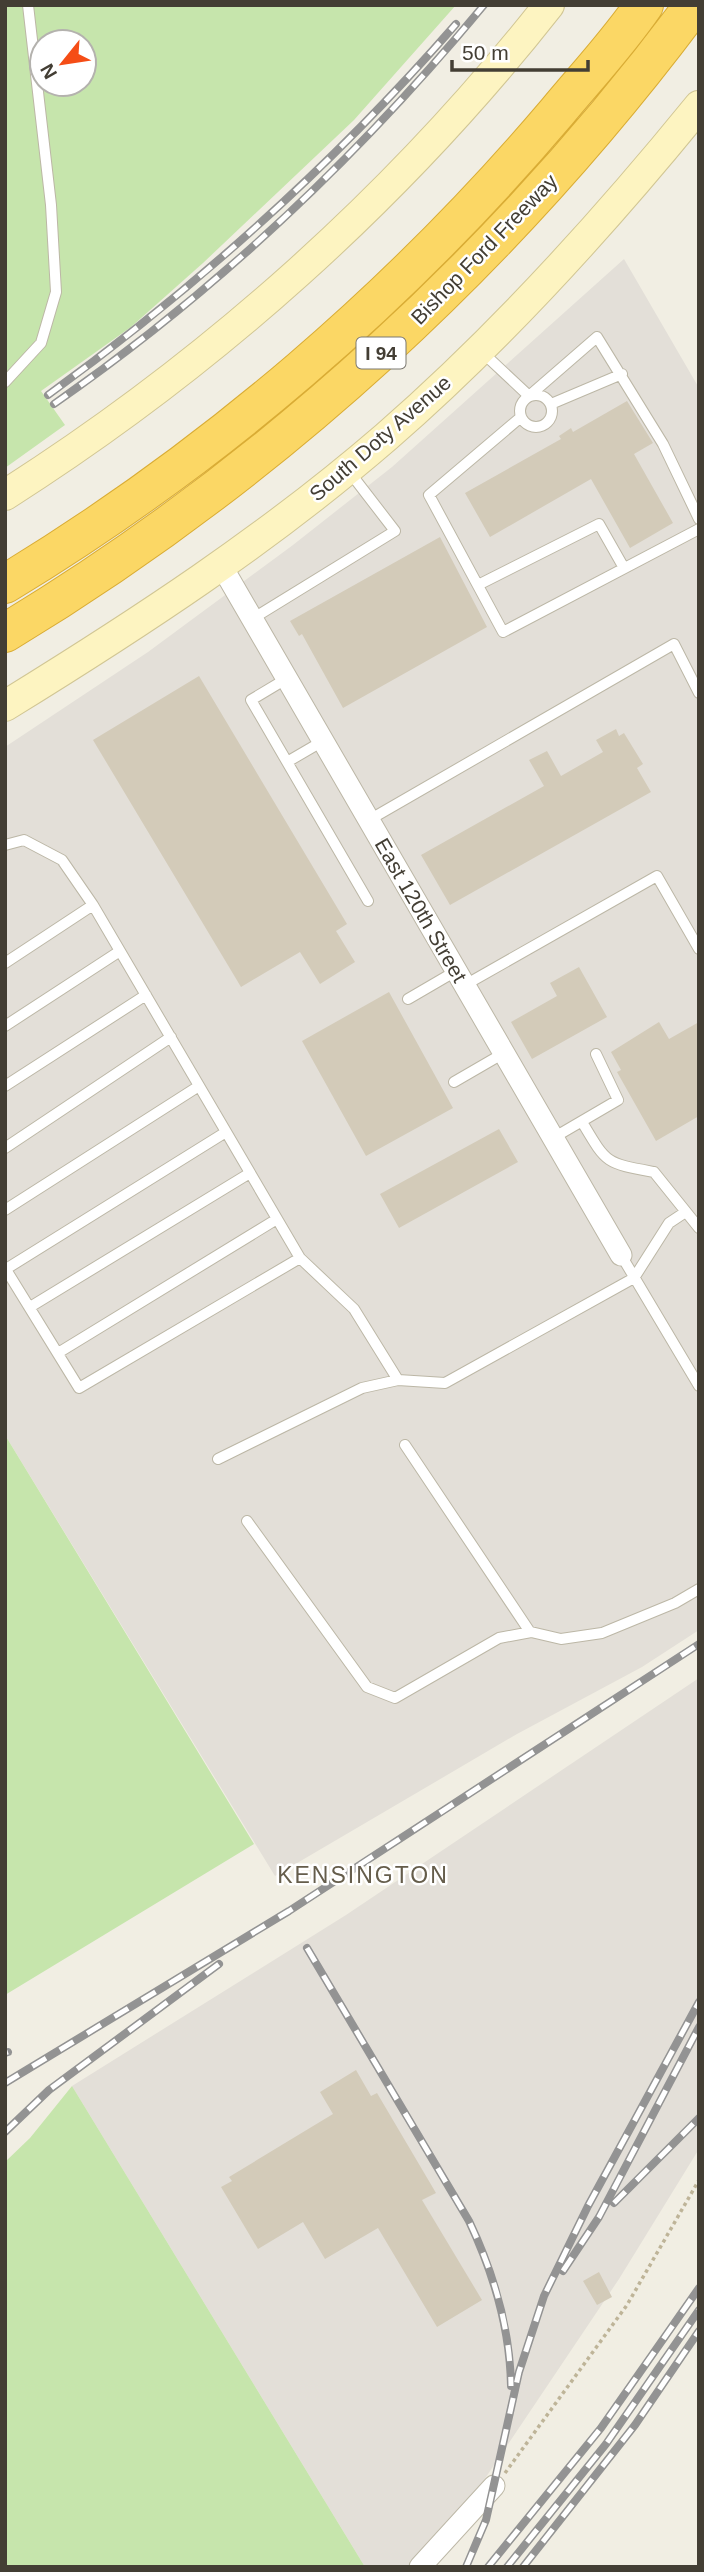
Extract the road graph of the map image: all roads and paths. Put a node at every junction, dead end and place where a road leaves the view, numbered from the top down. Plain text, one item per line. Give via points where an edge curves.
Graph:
1 (28, 5) edge
2 (549, 5) edge
3 (644, 5) edge
4 (694, 5) edge
5 (699, 106) edge
6 (479, 349) junction
7 (622, 374) junction
8 (5, 382) edge
9 (529, 396) junction
10 (551, 404) junction
11 (521, 417) junction
12 (347, 469) junction
13 (5, 495) edge
14 (699, 519) edge
15 (699, 529) edge
16 (221, 565) junction
17 (624, 568) junction
18 (5, 584) edge
19 (478, 585) junction
20 (252, 619) junction
21 (5, 633) edge
22 (286, 679) junction
23 (699, 693) edge
24 (5, 706) edge
25 (323, 741) junction
26 (287, 762) junction
27 (369, 820) junction
28 (5, 845) edge
29 (368, 901) dead end
30 (93, 905) junction
31 (699, 949) edge
32 (120, 951) junction
33 (5, 963) edge
34 (460, 978) junction
35 (146, 995) junction
36 (408, 999) dead end
37 (5, 1026) edge
38 (171, 1037) junction
39 (504, 1053) junction
40 (596, 1054) dead end
41 (454, 1082) dead end
42 (5, 1086) edge
43 (199, 1086) junction
44 (582, 1122) junction
45 (226, 1132) junction
46 (553, 1138) junction
47 (5, 1148) edge
48 (250, 1173) junction
49 (5, 1210) edge
50 (684, 1213) junction
51 (277, 1219) junction
52 (699, 1228) edge
53 (621, 1255) joint
54 (300, 1258) junction
55 (6, 1268) edge
56 (634, 1278) junction
57 (30, 1307) junction
58 (58, 1353) junction
59 (398, 1380) junction
60 (699, 1386) edge
61 (405, 1445) dead end
62 (218, 1459) dead end
63 (247, 1521) dead end
64 (699, 1588) edge
65 (530, 1632) junction
66 (699, 2180) edge
67 (494, 2486) joint
68 (420, 2567) edge

1 - 8 lane via 56,292 41,343
2 - 13 street via 435,136 267,300 139,404
3 - 18 highway, Bishop Ford Freeway / I 94 via 491,190 388,292 276,391 149,489
4 - 21 highway, Bishop Ford Freeway / I 94 via 514,222 352,379 204,498
5 - 6 street, South Doty Avenue via 589,237
6 - 9 lane
6 - 12 street, South Doty Avenue
7 - 9 lane via 597,337
7 - 10 lane
7 - 14 lane
9 - 10 lane via 539,395
9 - 11 lane via 522,402
10 - 11 lane via 550,419 542,426 527,425
11 - 19 lane via 429,495
12 - 16 street, South Doty Avenue
12 - 20 lane via 395,531
15 - 17 lane
16 - 20 street, East 120th Street
16 - 24 street, South Doty Avenue
17 - 19 lane via 599,524
17 - 19 lane via 503,632
20 - 22 street, East 120th Street
22 - 25 street, East 120th Street
22 - 26 lane via 251,700
23 - 27 lane via 674,644
25 - 26 lane
25 - 27 street, East 120th Street
26 - 29 lane
27 - 34 street, East 120th Street
28 - 30 lane via 24,840 62,860
30 - 32 lane
30 - 33 lane
31 - 34 lane via 657,876
32 - 35 lane
32 - 37 lane
34 - 36 lane
34 - 39 street, East 120th Street
35 - 38 lane
35 - 42 lane
38 - 43 lane
38 - 47 lane
39 - 41 lane
39 - 46 street, East 120th Street
40 - 44 lane via 618,1100
43 - 45 lane
43 - 49 lane
44 - 46 lane
44 - 50 lane via 603,1157 654,1172
45 - 48 lane
45 - 55 lane
46 - 53 street, East 120th Street
48 - 51 lane
48 - 57 lane
50 - 52 lane
50 - 56 lane via 669,1223
51 - 54 lane
51 - 58 lane
53 - 56 lane
54 - 58 lane via 79,1388
54 - 59 lane via 354,1309
55 - 57 lane
56 - 59 lane via 445,1383
56 - 60 lane
57 - 58 lane
59 - 62 lane via 362,1388
61 - 65 lane
63 - 65 lane via 368,1687 377,1691 395,1698 499,1638
64 - 65 lane via 602,1633 561,1639
66 - 67 path via 627,2305
67 - 68 street

